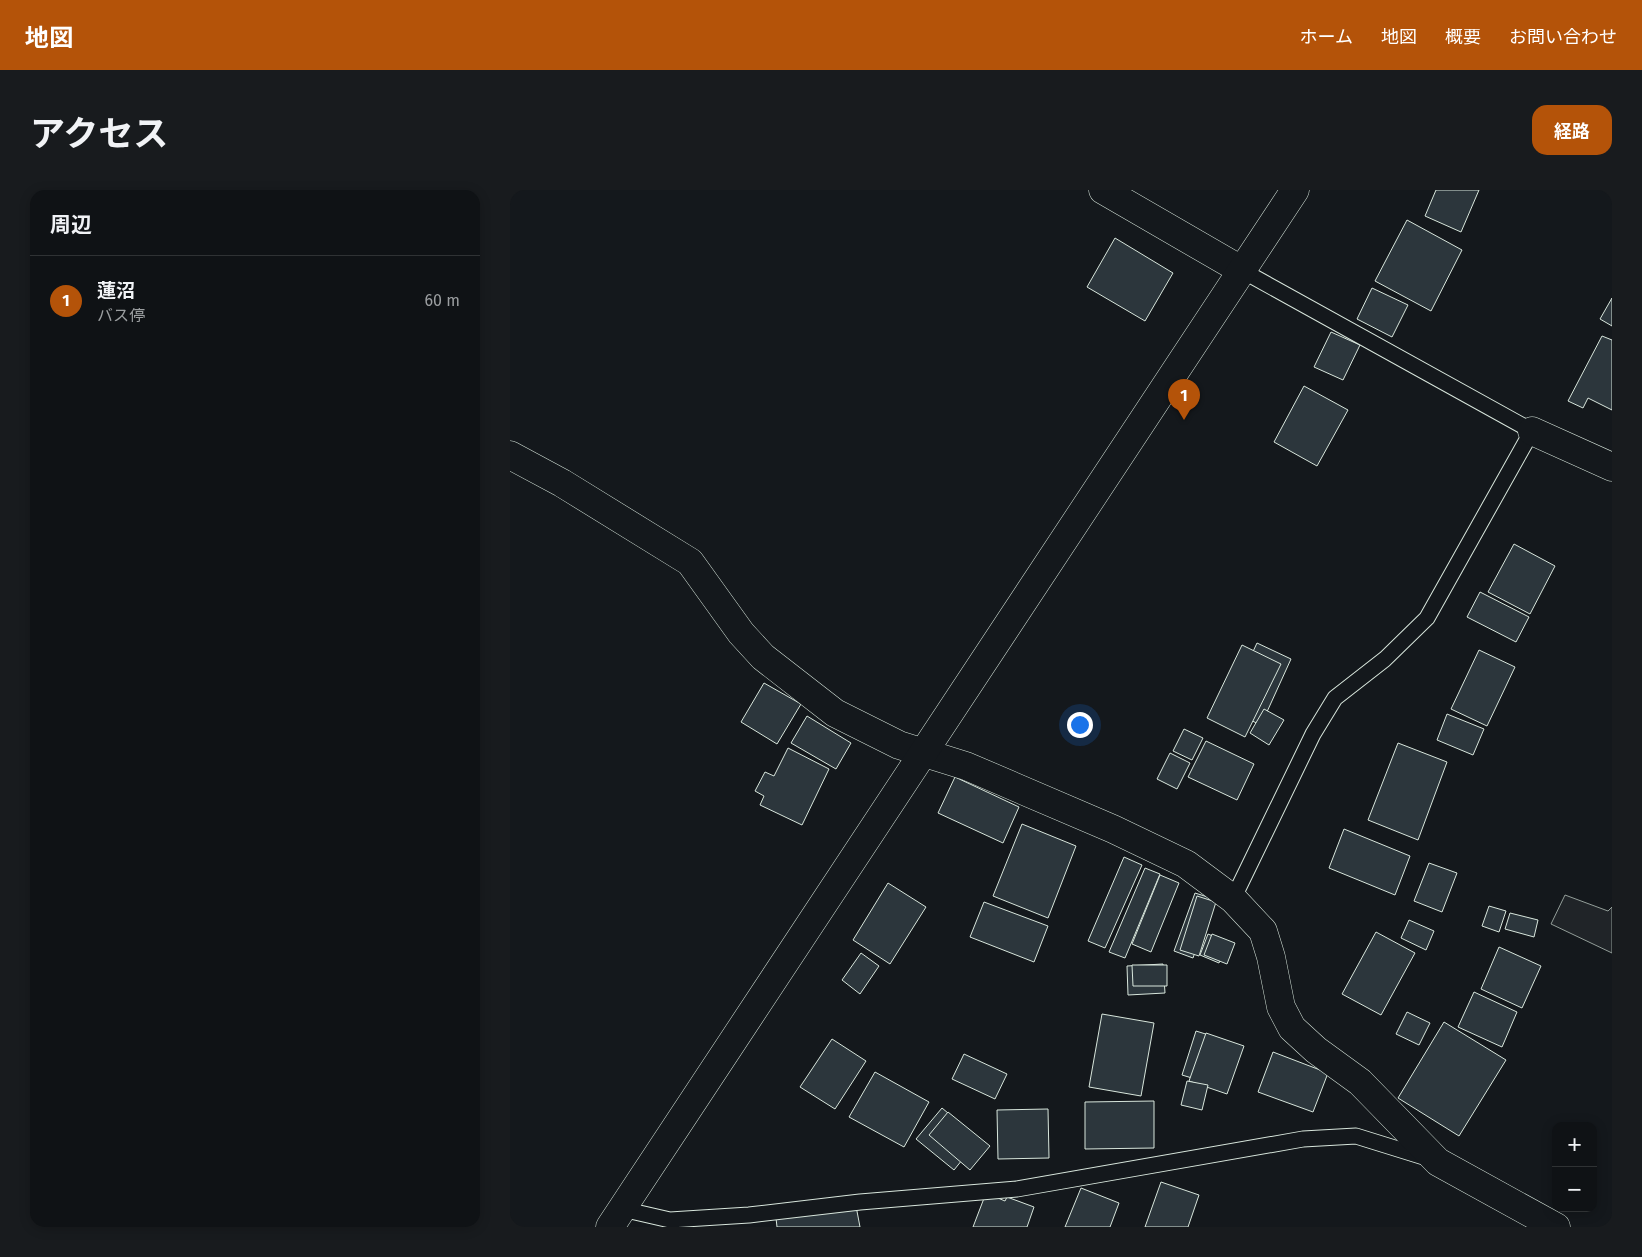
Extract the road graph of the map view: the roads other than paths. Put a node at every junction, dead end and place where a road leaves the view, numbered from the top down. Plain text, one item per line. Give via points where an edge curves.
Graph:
1 (1103, 190) edge
2 (1295, 190) edge
3 (1243, 272) junction
4 (1532, 431) junction
5 (510, 456) edge
6 (1612, 467) edge
7 (924, 751) junction
8 (1233, 898) junction
9 (1438, 1162) junction
10 (616, 1218) edge
11 (1556, 1227) edge

1 - 3 street
2 - 3 street
3 - 4 lane
3 - 7 street
4 - 6 street
4 - 8 lane via 1427,618 1385,659 1335,698 1313,734
5 - 7 street via 562,483 690,562 741,633 763,657 836,713 899,745
7 - 8 street via 976,770 1186,864
7 - 10 street
8 - 9 street via 1263,932 1281,1008 1292,1028 1360,1082
9 - 10 lane via 1356,1136 1303,1139 1016,1189 749,1215 670,1220
9 - 11 street

